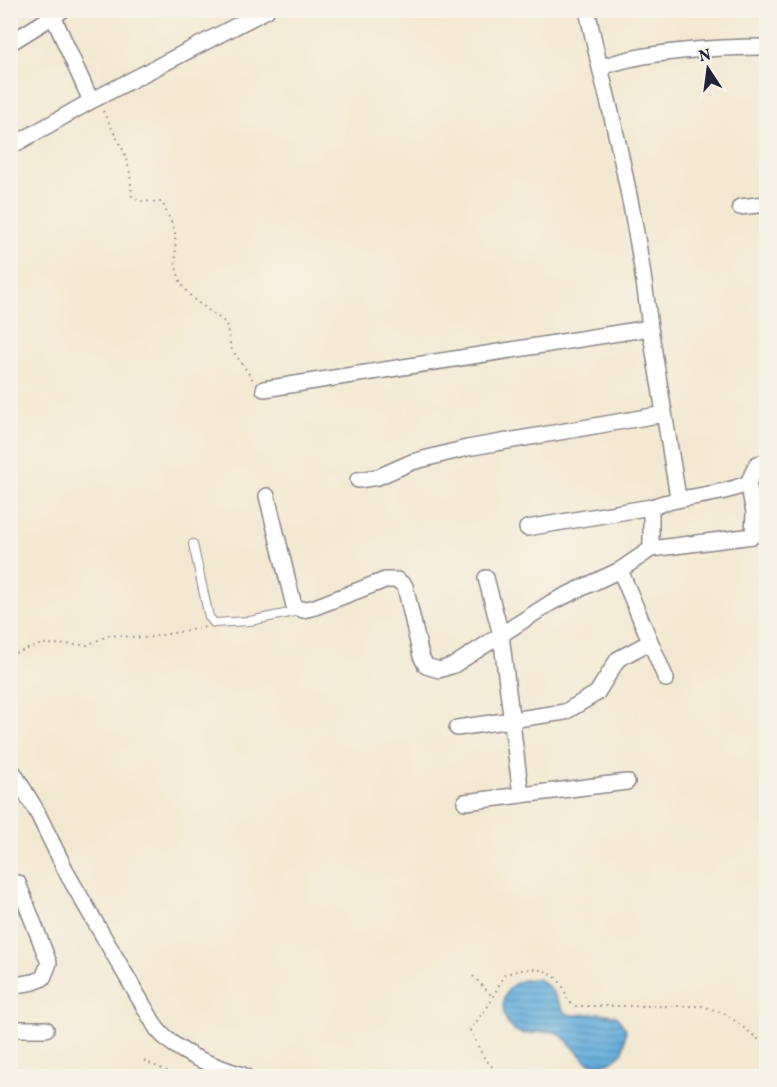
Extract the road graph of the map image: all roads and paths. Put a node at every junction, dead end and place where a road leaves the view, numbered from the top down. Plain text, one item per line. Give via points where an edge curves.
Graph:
1 (267, 10) edge
2 (586, 10) edge
3 (58, 13) edge
4 (10, 43) edge
5 (766, 47) edge
6 (600, 68) junction
7 (94, 99) junction
8 (10, 147) edge
9 (766, 204) edge
10 (740, 207) dead end
11 (650, 328) junction
12 (264, 389) joint
13 (664, 414) junction
14 (766, 462) edge
15 (358, 480) dead end
16 (748, 483) junction
17 (267, 496) dead end
18 (678, 497) junction
19 (651, 507) junction
20 (527, 528) dead end
21 (193, 544) dead end
22 (651, 549) junction
23 (620, 570) junction
24 (486, 578) dead end
25 (303, 610) junction
26 (214, 623) junction
27 (501, 635) junction
28 (650, 642) junction
29 (10, 655) edge
30 (666, 679) dead end
31 (511, 721) junction
32 (457, 728) dead end
33 (10, 767) edge
34 (627, 782) dead end
35 (521, 795) junction
36 (465, 802) dead end
37 (18, 883) dead end
38 (473, 976) dead end
39 (10, 986) edge
40 (492, 996) junction
41 (10, 1029) edge
42 (46, 1029) dead end
43 (766, 1045) edge
44 (144, 1061) dead end
45 (178, 1077) edge
46 (245, 1077) edge
47 (500, 1077) edge

1 - 7 street
2 - 6 street
3 - 4 street
3 - 7 street
5 - 6 street via 678,53 614,62
6 - 11 street via 641,254
7 - 8 street
7 - 12 path via 124,152 132,196 138,201 162,202 174,227 181,284 192,298 226,323 231,348 255,383
9 - 10 street
11 - 12 street
11 - 13 street
13 - 15 street via 468,448
13 - 18 street
14 - 16 street via 757,464
16 - 18 street
16 - 22 street via 754,512 753,536
17 - 25 street via 291,599 294,606
18 - 19 street
19 - 20 street
19 - 22 street
21 - 26 lane via 209,617
22 - 23 street
23 - 27 street via 552,602
23 - 28 street
24 - 27 street
25 - 26 lane via 250,621
25 - 27 street via 385,580 398,580 405,586 421,656 432,670 454,665
26 - 29 path via 197,630 146,638 110,635 87,645 42,644
27 - 31 street
28 - 30 street
28 - 31 street via 618,659 597,693 577,706 550,716
31 - 32 street
31 - 35 street
33 - 46 street via 157,1029 165,1039 190,1054
34 - 35 street
35 - 36 street
37 - 39 street via 49,963 43,978
38 - 40 path
40 - 43 path via 504,975 535,968 563,985 571,1005 702,1006 726,1014
40 - 47 path via 470,1030 483,1056
41 - 42 street
44 - 45 path

